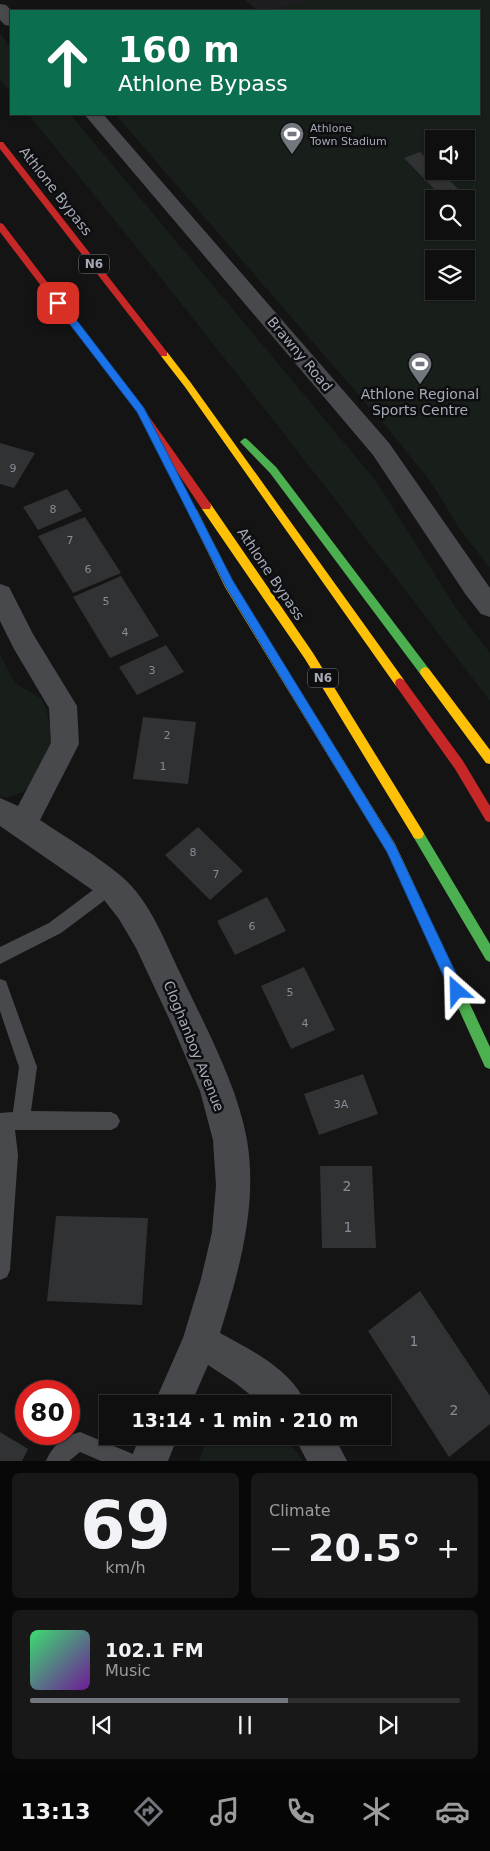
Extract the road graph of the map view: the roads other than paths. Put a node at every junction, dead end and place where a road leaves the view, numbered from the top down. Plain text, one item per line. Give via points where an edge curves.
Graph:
1 (0, 9) edge
2 (10, 20) edge
3 (94, 115) edge
4 (0, 144) edge
5 (0, 226) edge
6 (188, 384) junction
7 (140, 410) junction
8 (0, 594) edge
9 (490, 607) edge
10 (490, 759) edge
11 (490, 817) edge
12 (11, 818) edge
13 (110, 886) junction
14 (0, 956) edge
15 (490, 956) edge
16 (0, 987) edge
17 (490, 1062) edge
18 (8, 1121) edge
19 (111, 1121) dead end
20 (0, 1270) edge
21 (200, 1341) junction
22 (176, 1395) edge
23 (280, 1395) edge
24 (155, 1445) edge
25 (318, 1445) edge
26 (56, 1461) edge
27 (126, 1461) edge
28 (149, 1461) edge
29 (328, 1461) edge

1 - 2 street
3 - 9 street, Brawny Road via 381,449
4 - 6 highway, Athlone Bypass / N6
5 - 7 highway, Athlone Bypass / N6
6 - 10 highway, N6 via 272,470
6 - 11 highway, Athlone Bypass / N6 via 459,765
7 - 15 highway, Athlone Bypass / N6 via 309,656
7 - 17 highway, N6 via 229,584 391,848
8 - 12 street via 63,706 65,744
12 - 13 street, Cloghanboy Avenue
13 - 14 lane via 55,928
13 - 21 street, Cloghanboy Avenue via 130,909 164,973 216,1090 230,1140 229,1232
16 - 18 lane via 28,1066
18 - 19 lane
18 - 20 lane via 9,1155
21 - 22 street, Cloghanboy Avenue
21 - 23 street
24 - 28 street
25 - 29 street
26 - 27 lane via 73,1443 80,1442

